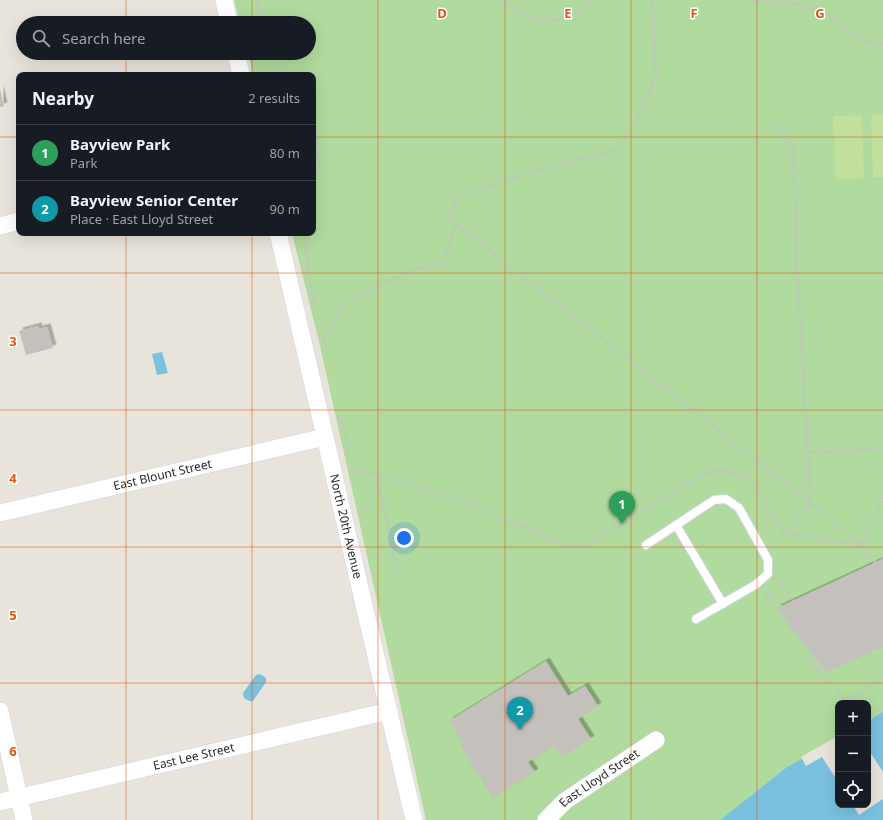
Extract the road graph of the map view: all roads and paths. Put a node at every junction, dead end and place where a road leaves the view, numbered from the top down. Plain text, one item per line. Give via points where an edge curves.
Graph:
1 (224, 0) edge
2 (257, 0) edge
3 (503, 0) edge
4 (593, 0) edge
5 (652, 0) edge
6 (748, 0) edge
7 (227, 16) edge
8 (263, 16) edge
9 (883, 44) edge
10 (238, 60) edge
11 (278, 60) edge
12 (240, 72) edge
13 (280, 72) edge
14 (774, 121) dead end
15 (316, 138) edge
16 (316, 168) edge
17 (16, 222) edge
18 (457, 224) junction
19 (0, 226) edge
20 (279, 236) edge
21 (304, 236) edge
22 (315, 312) dead end
23 (319, 340) dead end
24 (338, 414) dead end
25 (325, 437) junction
26 (883, 448) edge
27 (808, 453) junction
28 (348, 454) dead end
29 (333, 472) junction
30 (376, 474) junction
31 (883, 497) edge
32 (811, 503) junction
33 (0, 513) edge
34 (676, 525) junction
35 (783, 533) dead end
36 (646, 544) dead end
37 (582, 548) dead end
38 (876, 563) dead end
39 (774, 586) dead end
40 (770, 591) dead end
41 (394, 597) dead end
42 (723, 604) junction
43 (696, 619) dead end
44 (883, 678) edge
45 (844, 700) edge
46 (849, 700) edge
47 (0, 711) edge
48 (388, 711) junction
49 (656, 740) dead end
50 (20, 797) junction
51 (0, 802) edge
52 (24, 820) edge
53 (414, 820) edge
54 (546, 820) edge

1 - 7 street
2 - 8 path
3 - 4 path via 535,22 556,20 574,14
5 - 18 path via 656,75 636,123 614,150 549,166 458,196 451,220
6 - 9 path via 801,5 828,14 860,40
10 - 12 street
11 - 13 path
14 - 27 path via 793,147
15 - 16 path
17 - 19 street
18 - 23 path via 442,263 410,271 350,299 338,313 320,346
18 - 32 path
20 - 25 street, North 20th Avenue
21 - 22 path
24 - 28 path via 344,427
25 - 29 street, North 20th Avenue
25 - 33 street, East Blount Street
26 - 27 path
27 - 32 path
29 - 30 path via 350,468
29 - 48 street, North 20th Avenue
30 - 37 path via 480,508 573,548
30 - 41 path via 395,563
31 - 32 path via 861,544
32 - 35 path
34 - 36 lane
34 - 42 lane
34 - 42 lane via 714,500 726,499 739,508 768,560 768,574
38 - 39 path via 795,603 779,581
40 - 45 path via 766,596 811,653 808,658
42 - 43 lane
44 - 46 path
47 - 50 street
48 - 50 street, East Lee Street
48 - 53 street, North 20th Avenue
49 - 54 street, East Lloyd Street via 565,801
50 - 51 street, East Lee Street
50 - 52 street

